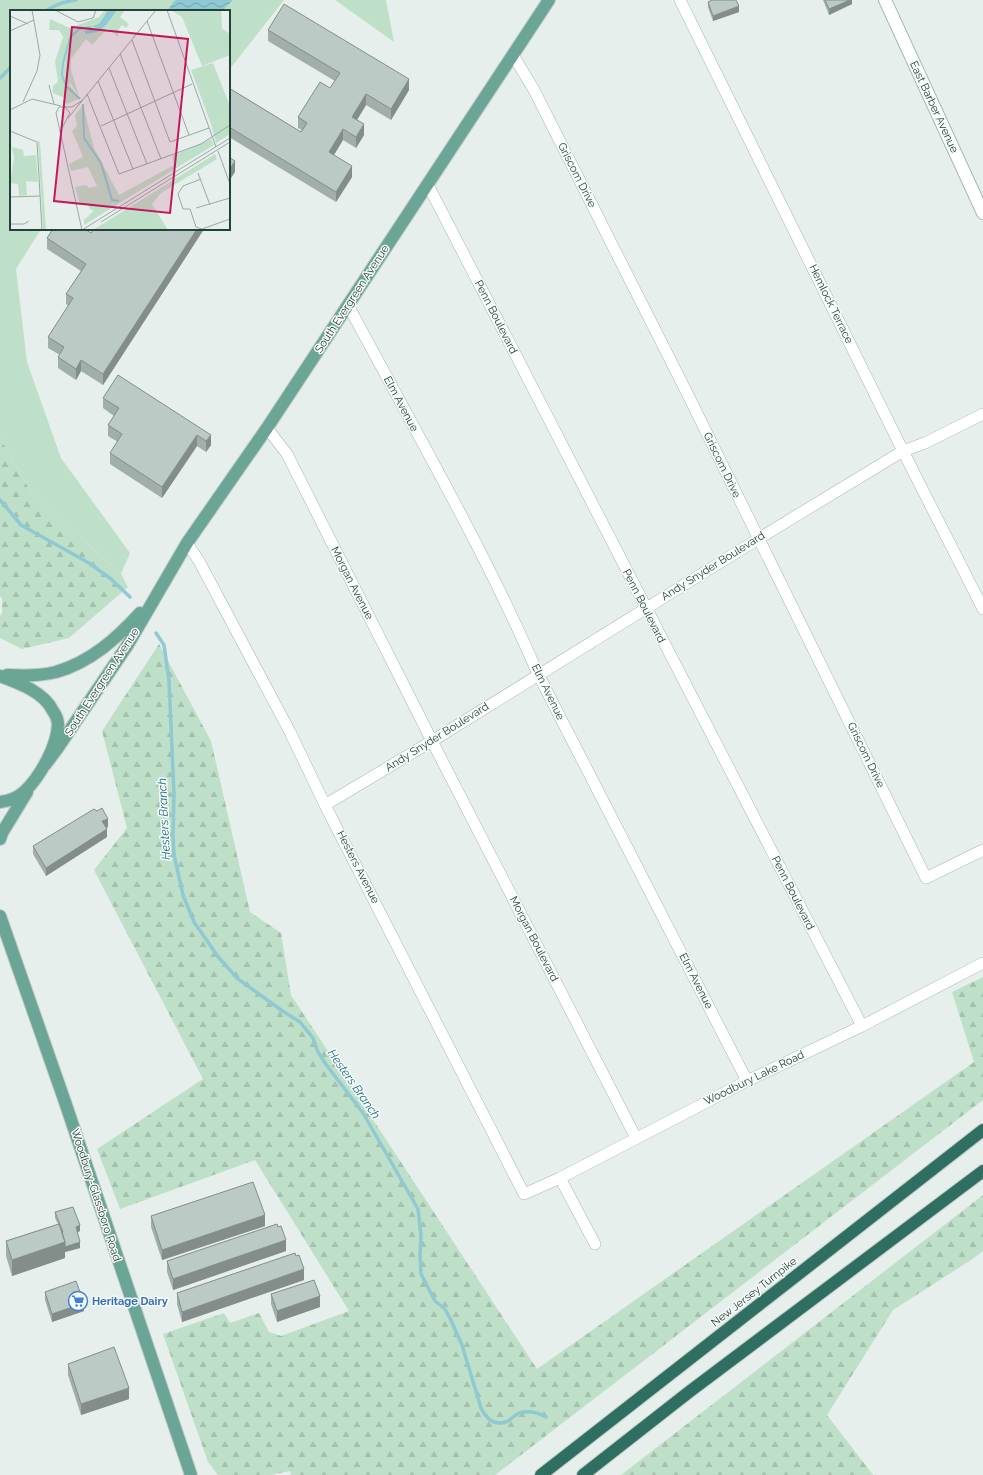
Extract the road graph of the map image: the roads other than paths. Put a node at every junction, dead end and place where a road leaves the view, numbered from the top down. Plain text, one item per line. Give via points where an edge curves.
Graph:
1 (548, 0) edge
2 (680, 0) edge
3 (885, 0) edge
4 (513, 55) junction
5 (428, 185) junction
6 (983, 213) edge
7 (348, 305) junction
8 (983, 414) edge
9 (267, 428) junction
10 (903, 451) junction
11 (758, 539) junction
12 (187, 543) junction
13 (155, 597) junction
14 (645, 608) junction
15 (983, 609) edge
16 (538, 674) junction
17 (0, 676) edge
18 (432, 741) junction
19 (45, 765) junction
20 (34, 781) junction
21 (0, 802) edge
22 (326, 805) junction
23 (0, 839) edge
24 (983, 850) edge
25 (0, 916) edge
26 (983, 963) edge
27 (862, 1026) junction
28 (747, 1081) junction
29 (983, 1130) edge
30 (636, 1138) junction
31 (983, 1171) edge
32 (560, 1178) junction
33 (524, 1194) joint
34 (595, 1244) dead end
35 (191, 1475) edge
36 (541, 1475) edge
37 (582, 1475) edge

1 - 4 main road, South Evergreen Avenue
2 - 10 street, Hemlock Terrace
3 - 6 street, East Barber Avenue
4 - 5 main road, South Evergreen Avenue
4 - 11 street, Griscom Drive via 545,111
5 - 7 main road, South Evergreen Avenue
5 - 14 street, Penn Boulevard
7 - 9 main road, South Evergreen Avenue
7 - 16 street, Elm Avenue via 517,624
8 - 10 street, Andy Snyder Boulevard
9 - 12 main road, South Evergreen Avenue
9 - 18 street, Morgan Avenue via 286,454
10 - 11 street, Andy Snyder Boulevard
10 - 15 street, Hemlock Terrace
11 - 14 street, Andy Snyder Boulevard
11 - 24 street, Griscom Drive via 926,878
12 - 13 main road, South Evergreen Avenue
12 - 22 street, Hesters Avenue via 290,732
13 - 17 main road, South Evergreen Avenue via 121,633 89,658 56,672
13 - 19 main road, South Evergreen Avenue via 127,646
14 - 16 street, Andy Snyder Boulevard
14 - 27 street, Penn Boulevard
16 - 18 street, Andy Snyder Boulevard
16 - 28 street, Elm Avenue
17 - 19 main road via 29,688 53,709 58,724
18 - 22 street, Andy Snyder Boulevard
18 - 30 street, Morgan Boulevard
19 - 20 main road
20 - 21 main road via 17,797
20 - 23 main road
22 - 33 street, Hesters Avenue
25 - 35 main road, Woodbury-Glassboro Road
26 - 27 street, Woodbury Lake Road
27 - 28 street, Woodbury Lake Road
28 - 30 street, Woodbury Lake Road
29 - 36 highway, New Jersey Turnpike
30 - 32 street, Woodbury Lake Road
31 - 37 highway
32 - 33 street, Woodbury Lake Road
32 - 34 street

